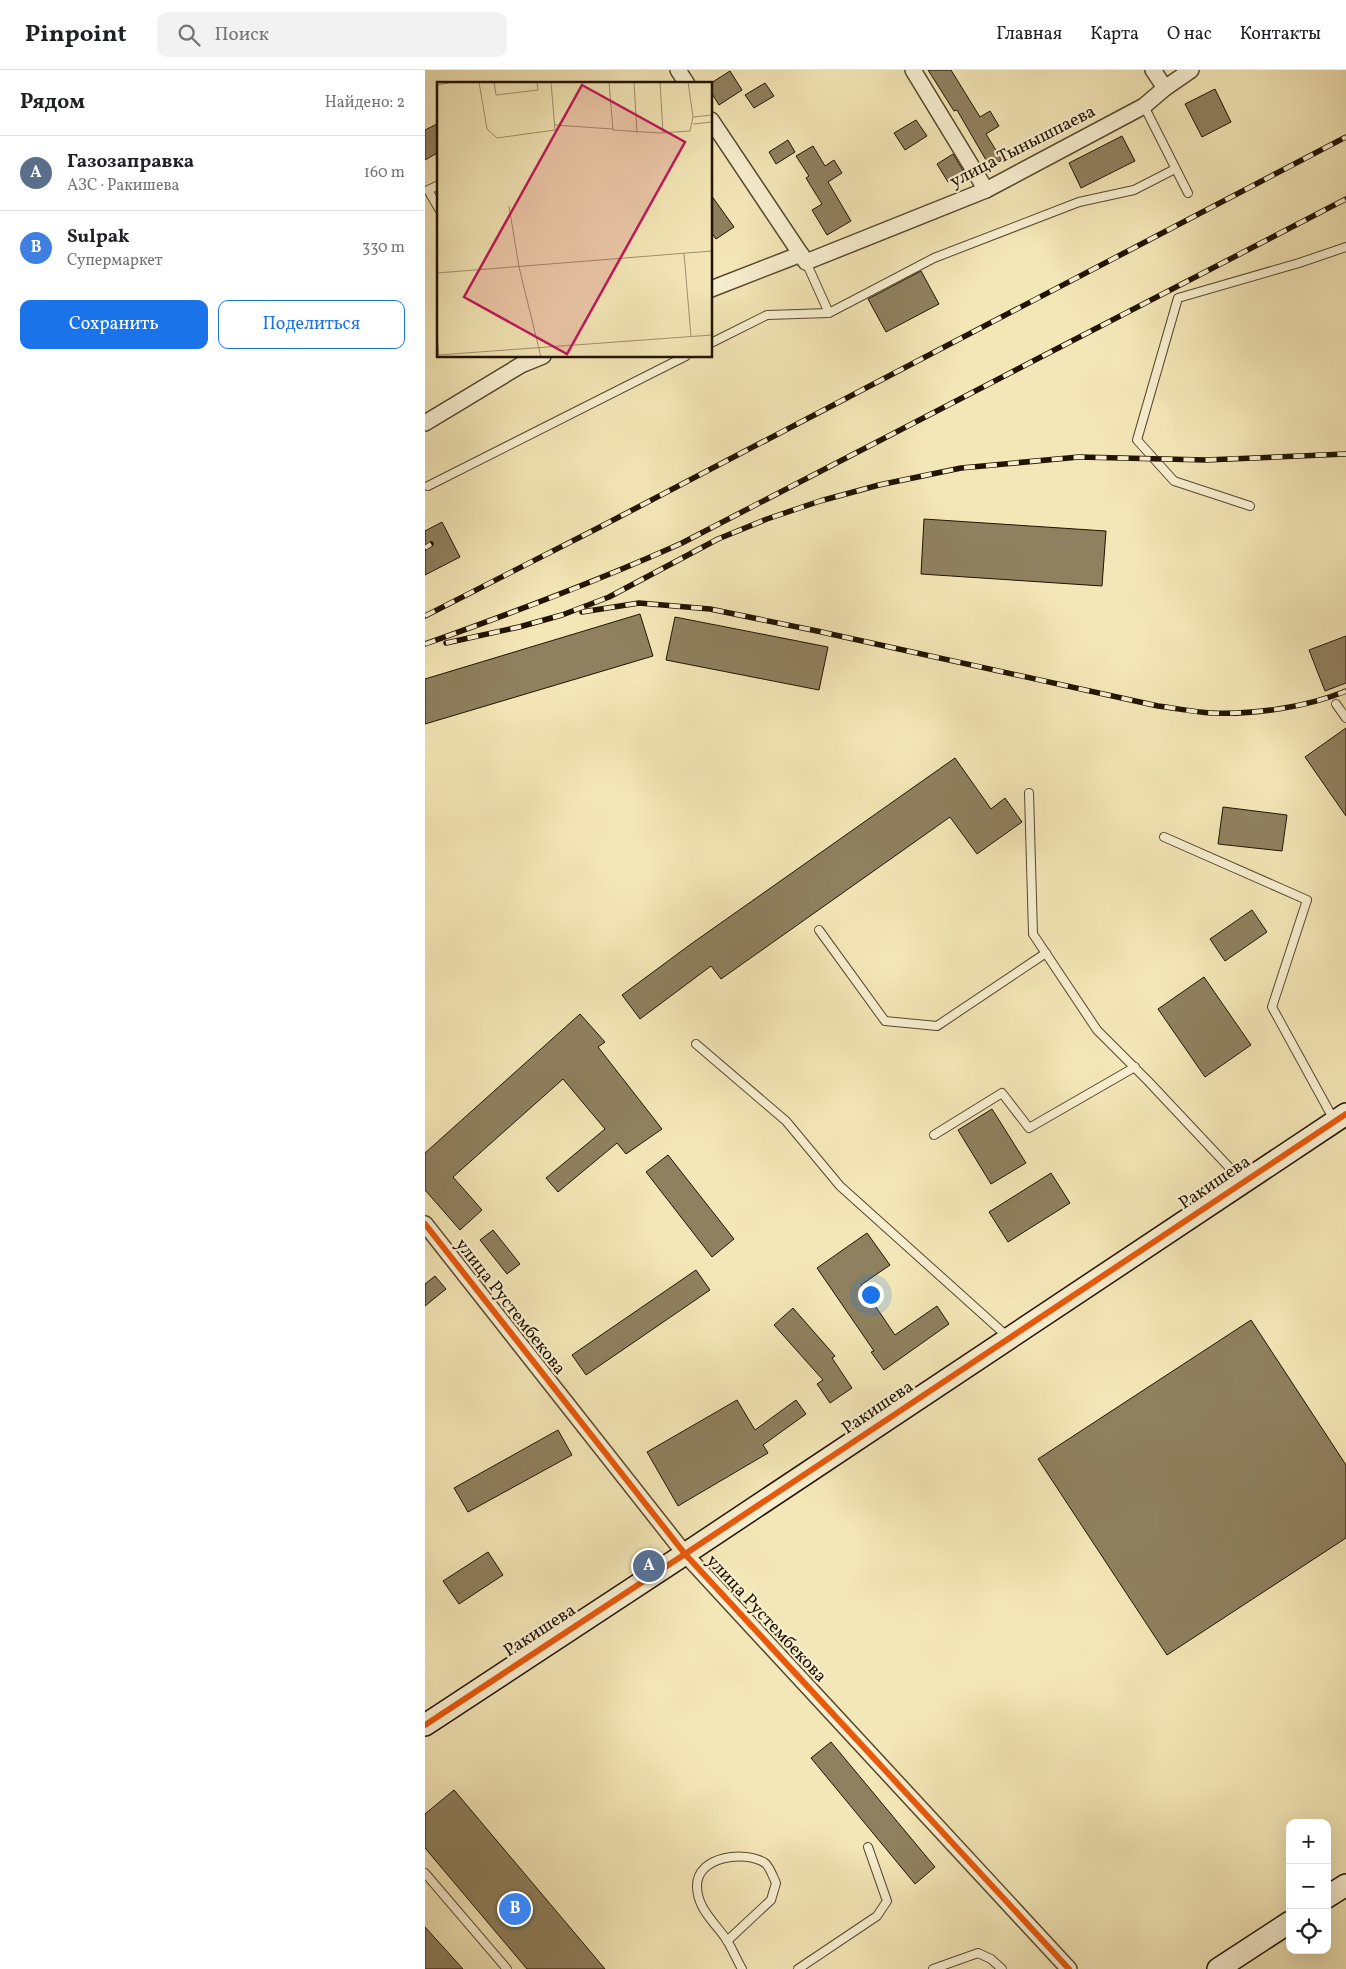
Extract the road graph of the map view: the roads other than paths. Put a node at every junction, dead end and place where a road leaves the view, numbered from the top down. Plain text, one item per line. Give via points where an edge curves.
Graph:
1 (678, 70) edge
2 (913, 70) edge
3 (1153, 70) edge
4 (1191, 70) edge
5 (686, 82) edge
6 (1165, 88) junction
7 (1144, 106) junction
8 (713, 123) edge
9 (1175, 170) junction
10 (437, 186) edge
11 (986, 190) junction
12 (1188, 193) dead end
13 (437, 205) edge
14 (1346, 247) edge
15 (803, 258) junction
16 (713, 288) edge
17 (829, 313) junction
18 (713, 342) edge
19 (682, 358) edge
20 (519, 360) edge
21 (425, 423) edge
22 (428, 486) dead end
23 (1250, 506) dead end
24 (1336, 704) dead end
25 (1346, 718) edge
26 (1029, 793) dead end
27 (1165, 837) dead end
28 (819, 930) dead end
29 (1046, 953) junction
30 (696, 1044) dead end
31 (1135, 1067) junction
32 (1341, 1118) edge
33 (934, 1135) dead end
34 (1244, 1182) junction
35 (425, 1224) edge
36 (1009, 1338) junction
37 (685, 1554) junction
38 (425, 1725) edge
39 (868, 1847) dead end
40 (425, 1873) edge
41 (1346, 1885) edge
42 (1331, 1894) edge
43 (1286, 1925) edge
44 (727, 1941) junction
45 (507, 1969) edge
46 (742, 1969) edge
47 (798, 1969) edge
48 (933, 1969) edge
49 (1002, 1969) edge
50 (1069, 1969) edge
51 (1218, 1969) edge

1 - 5 street
2 - 11 street
3 - 6 street
4 - 6 street, улица Тынышпаева
6 - 7 street, улица Тынышпаева
7 - 9 lane
7 - 11 street, улица Тынышпаева
8 - 15 street
9 - 12 lane
9 - 17 lane via 1134,190 1079,202 934,258
10 - 13 lane via 429,190
11 - 15 street, улица Тынышпаева
14 - 23 lane via 1178,298 1137,440 1174,481
15 - 16 street, улица Тынышпаева
15 - 17 lane
17 - 18 lane via 767,315
19 - 22 lane
20 - 21 street
24 - 25 lane
26 - 29 lane via 1033,934
27 - 32 lane via 1307,900 1271,1007
28 - 29 lane via 885,1021 937,1026
29 - 31 lane via 1097,1030
30 - 36 lane via 786,1121 840,1186
31 - 33 lane via 1029,1128 1002,1093
31 - 34 lane
32 - 34 street, Ракишева
34 - 36 street, Ракишева
35 - 37 street, улица Рустембекова
36 - 37 street, Ракишева
37 - 38 street, Ракишева
37 - 50 street, улица Рустембекова
39 - 47 lane via 887,1901 877,1916
40 - 45 lane
41 - 42 street
43 - 51 street
44 - 44 lane via 771,1900 777,1883 767,1864 753,1857 723,1857 703,1870 697,1886 703,1910
44 - 46 lane
48 - 49 lane via 979,1953

